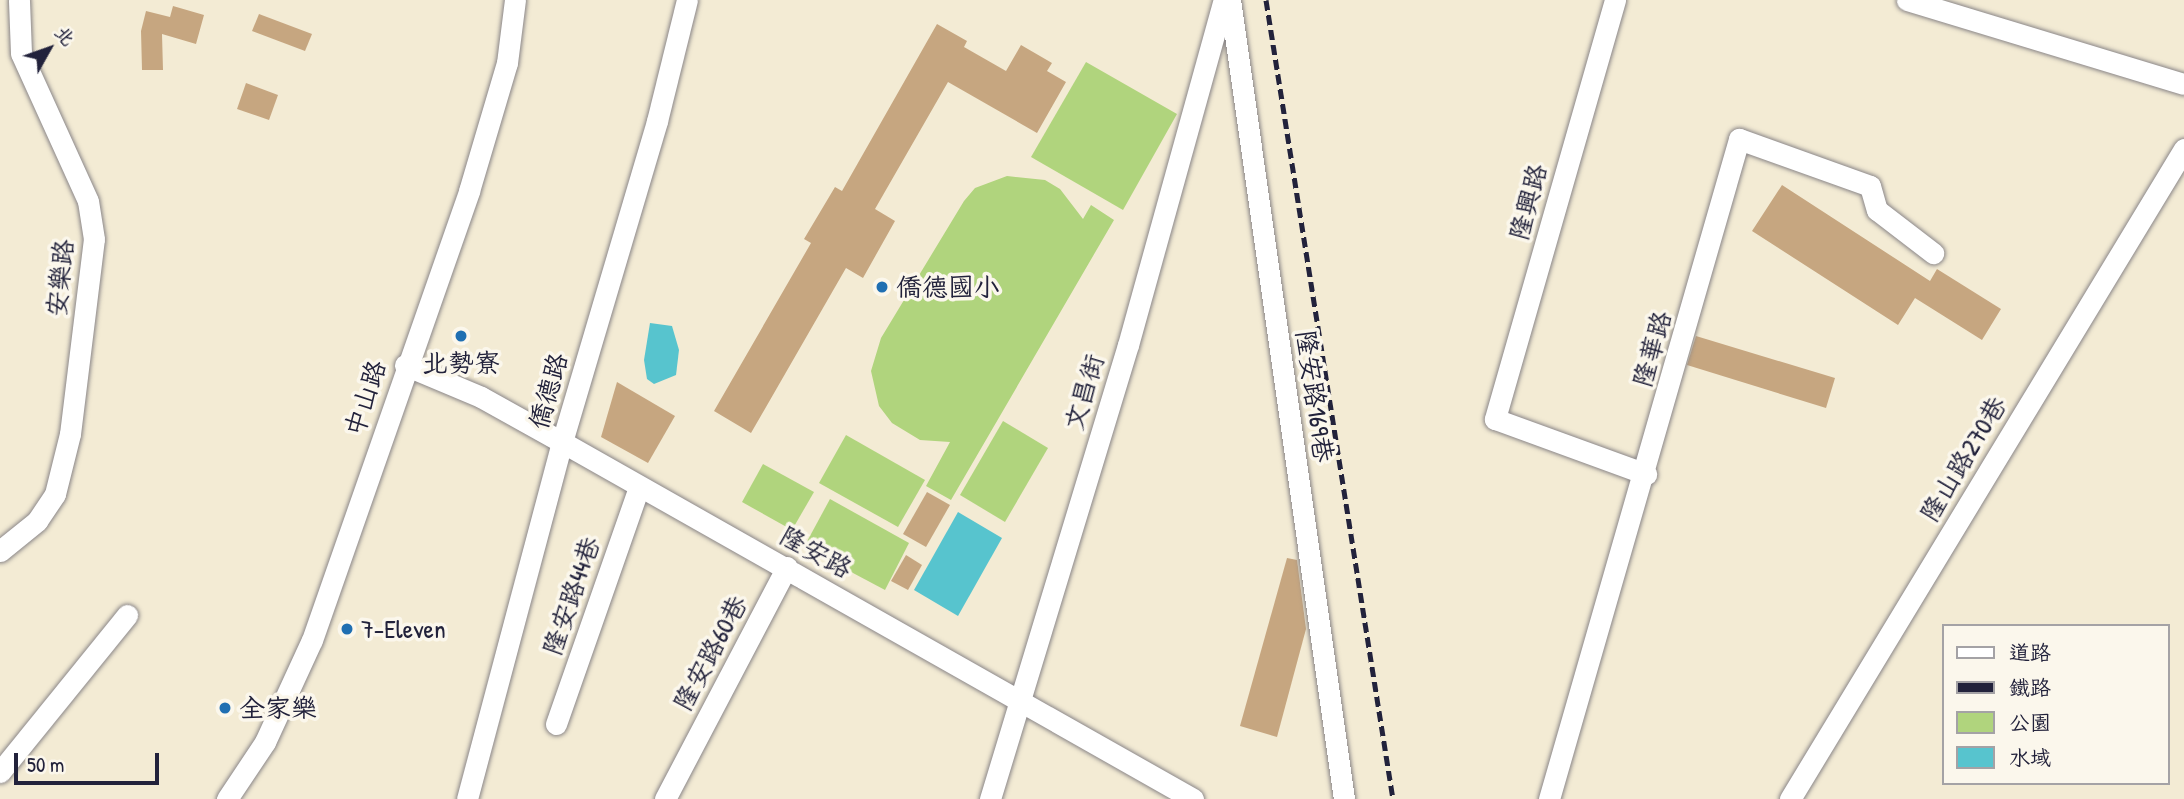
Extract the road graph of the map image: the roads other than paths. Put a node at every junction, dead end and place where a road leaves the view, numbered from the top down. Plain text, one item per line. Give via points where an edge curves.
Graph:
1 (19, 0) edge
2 (515, 0) edge
3 (687, 0) edge
4 (1224, 0) edge
5 (1230, 0) edge
6 (1615, 0) edge
7 (1907, 0) edge
8 (2184, 84) edge
9 (2184, 149) edge
10 (1933, 253) dead end
11 (405, 365) junction
12 (562, 442) junction
13 (1646, 474) junction
14 (639, 487) junction
15 (0, 551) edge
16 (787, 567) junction
17 (127, 615) dead end
18 (1017, 699) junction
19 (556, 724) dead end
20 (0, 772) edge
21 (228, 799) edge
22 (467, 799) edge
23 (665, 799) edge
24 (990, 799) edge
25 (1193, 799) edge
26 (1345, 799) edge
27 (1549, 799) edge
28 (1790, 799) edge

1 - 15 street, 安樂路 via 21,53 88,201 94,239 70,434 55,494 37,521
2 - 11 street, 中山路 via 503,76 469,191
3 - 12 street, 僑德路 via 657,121
4 - 18 street, 文昌街 via 1128,345
5 - 26 street, 隆安路169巷
6 - 13 street, 隆興路 via 1495,419
7 - 8 street
9 - 28 street, 隆山路270巷
10 - 13 street, 隆華路 via 1877,210 1870,186 1739,139
11 - 12 street, 隆安路 via 481,397
11 - 21 street, 中山路 via 312,640 265,742
12 - 14 street, 隆安路
12 - 22 street, 僑德路
13 - 27 street, 隆華路
14 - 16 street, 隆安路
14 - 19 street, 隆安路44巷
16 - 18 street, 隆安路
16 - 23 street, 隆安路60巷
17 - 20 street
18 - 24 street, 文昌街
18 - 25 street, 隆安路

